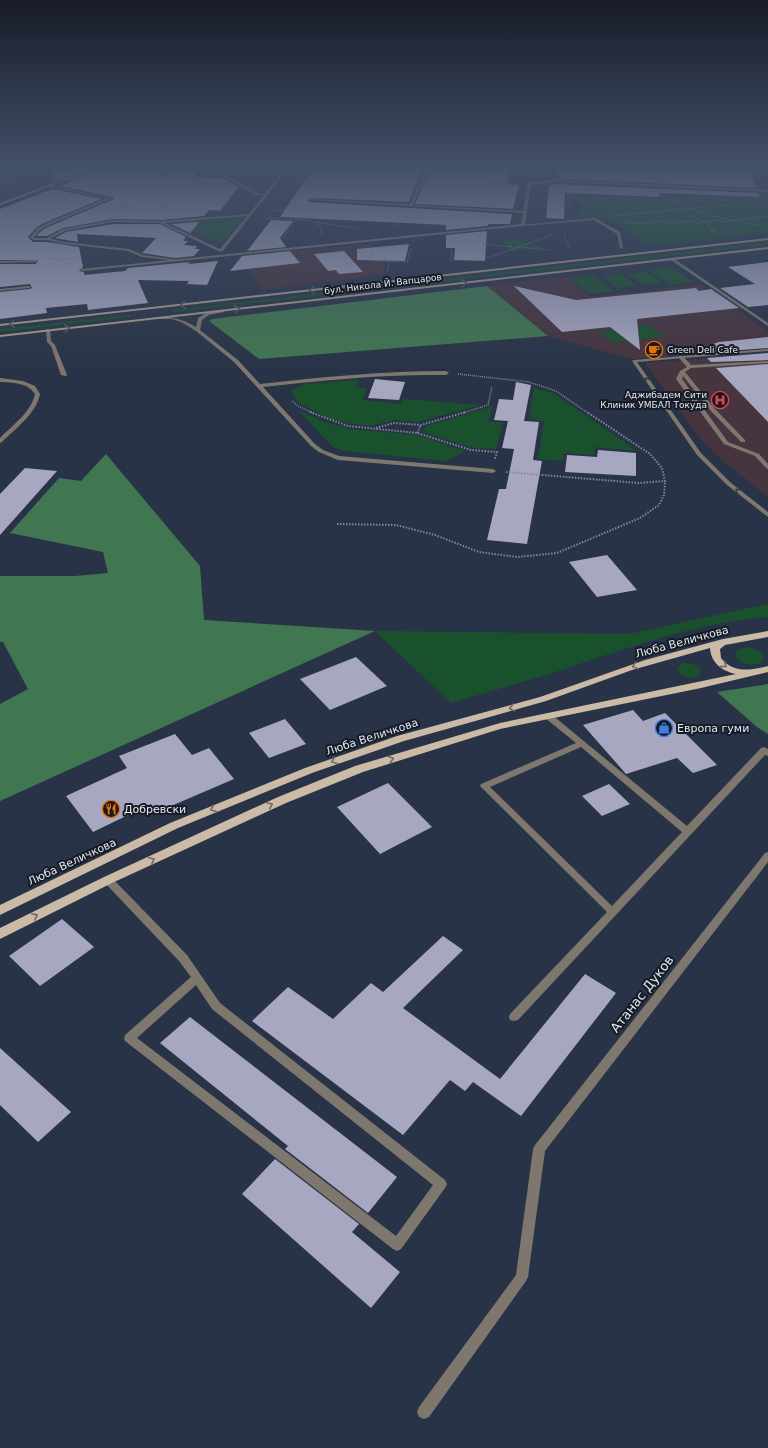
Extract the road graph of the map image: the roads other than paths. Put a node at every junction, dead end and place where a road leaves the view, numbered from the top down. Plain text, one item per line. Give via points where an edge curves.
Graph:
1 (33, 236) edge
2 (54, 236) edge
3 (189, 236) edge
4 (233, 236) edge
5 (422, 236) edge
6 (620, 236) edge
7 (48, 239) junction
8 (768, 239) edge
9 (622, 248) dead end
10 (768, 248) edge
11 (221, 251) junction
12 (223, 256) junction
13 (672, 259) junction
14 (177, 260) junction
15 (36, 261) dead end
16 (0, 262) edge
17 (82, 270) road end
18 (28, 287) dead end
19 (0, 290) edge
20 (151, 308) junction
21 (222, 311) junction
22 (156, 318) junction
23 (0, 325) edge
24 (768, 325) edge
25 (198, 330) junction
26 (49, 333) junction
27 (0, 336) edge
28 (768, 350) edge
29 (681, 357) junction
30 (768, 362) edge
31 (690, 367) junction
32 (682, 372) junction
33 (446, 373) road end
34 (64, 375) dead end
35 (0, 380) edge
36 (260, 386) junction
37 (0, 441) edge
38 (743, 441) dead end
39 (768, 467) edge
40 (493, 471) road end
41 (768, 515) edge
42 (768, 634) edge
43 (723, 642) junction
44 (768, 669) edge
45 (753, 672) junction
46 (548, 716) junction
47 (581, 744) junction
48 (768, 752) edge
49 (688, 832) junction
50 (768, 856) edge
51 (108, 880) junction
52 (0, 910) edge
53 (613, 912) junction
54 (0, 934) edge
55 (198, 978) junction
56 (514, 1017) dead end
57 (424, 1412) dead end

1 - 7 street via 33,239 37,240
2 - 7 street
3 - 11 street
4 - 11 street
5 - 12 street
6 - 9 street
7 - 14 street via 129,250 142,256
8 -> 20 main road, бул. Никола Й. Вапцаров
10 - 13 main road, бул. Никола Й. Вапцаров
11 - 12 street
12 - 14 street
21 -> 13 main road, бул. Никола Й. Вапцаров
13 - 24 street
14 - 17 street
15 - 16 street
18 - 19 street
20 - 22 main road
20 -> 23 main road, бул. Никола Й. Вапцаров
21 - 22 main road, бул. Никола Й. Вапцаров
21 - 25 street via 200,319
22 - 25 street via 183,321
26 -> 22 main road, бул. Никола Й. Вапцаров
25 - 36 street via 236,361
26 - 27 main road, бул. Никола Й. Вапцаров
26 - 34 street via 49,342 53,345
28 - 29 street
29 - 31 street
41 -> 29 street via 729,484 699,454 634,361
30 - 31 street
31 - 32 street
32 - 38 street
32 - 39 street via 679,379 726,442 757,455
33 - 36 street via 344,376
35 - 37 street via 26,383 39,392 39,399
36 - 40 street via 313,445 328,455 338,458
42 - 43 main road, Люба Величкова
43 -> 45 main road via 715,648 714,653 720,663 736,672
43 -> 52 main road, Люба Величкова via 669,655 545,698 352,754 202,814
44 - 45 main road
45 - 46 main road
46 - 47 street
51 -> 46 main road via 322,783 457,738
47 - 49 street
47 - 53 street via 484,786
48 - 49 street via 764,750
49 - 53 street
50 - 57 street, Атанас Дуков via 538,1150 522,1277
54 -> 51 main road
51 - 55 street via 183,958
53 - 56 street
55 - 55 street via 216,1006 441,1184 397,1245 129,1038

